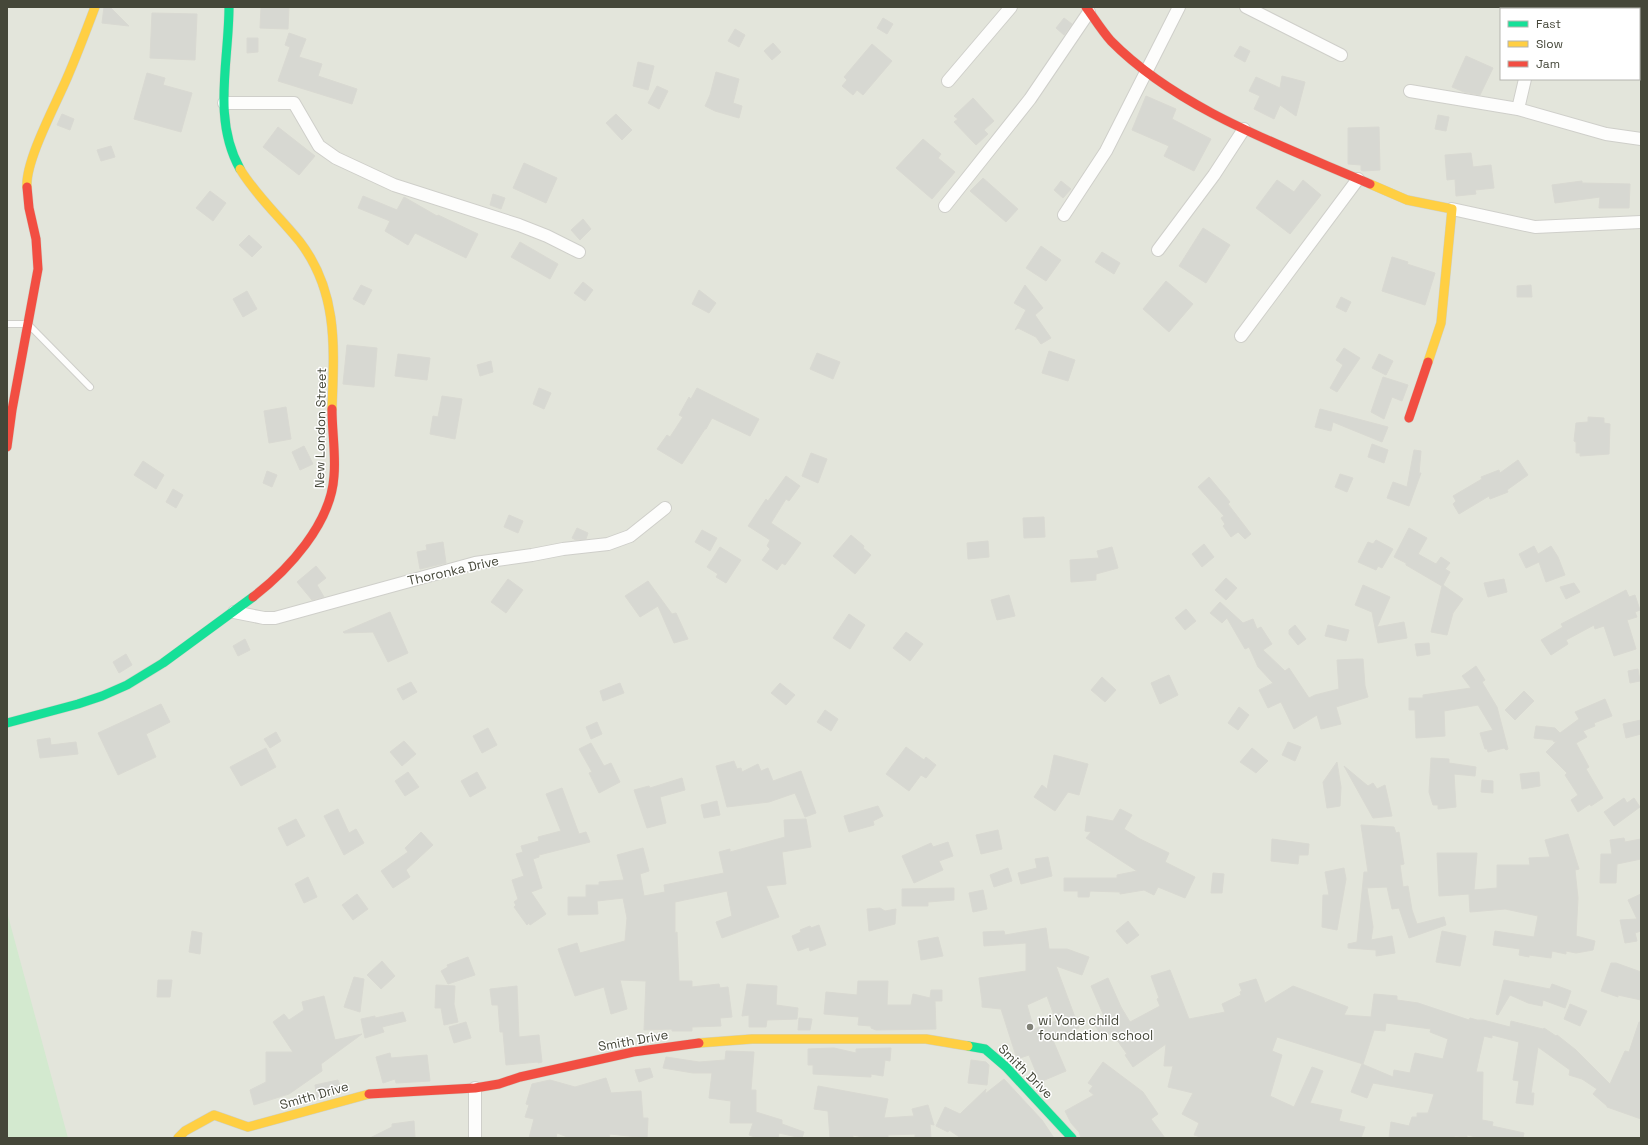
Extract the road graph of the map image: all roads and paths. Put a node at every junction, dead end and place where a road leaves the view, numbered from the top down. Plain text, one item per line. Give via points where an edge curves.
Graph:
1 (95, 7) edge
2 (229, 7) edge
3 (1011, 7) edge
4 (1179, 7) edge
5 (1246, 7) edge
6 (1088, 9) edge
7 (1342, 55) dead end
8 (1147, 71) junction
9 (1525, 80) edge
10 (948, 81) dead end
11 (1410, 91) dead end
12 (224, 103) junction
13 (1518, 109) junction
14 (1244, 129) junction
15 (1641, 139) edge
16 (1358, 179) junction
17 (945, 206) dead end
18 (1452, 209) junction
19 (1064, 215) dead end
20 (1641, 222) edge
21 (1158, 250) dead end
22 (579, 252) dead end
23 (7, 324) edge
24 (28, 324) junction
25 (1241, 336) dead end
26 (90, 388) dead end
27 (1409, 418) dead end
28 (7, 447) edge
29 (665, 508) dead end
30 (234, 612) junction
31 (7, 723) edge
32 (475, 1088) junction
33 (178, 1138) edge
34 (475, 1138) edge
35 (1072, 1138) edge

1 - 24 street via 29,169 29,208 36,239 38,269
2 - 12 street, New London Street
3 - 10 street
4 - 8 street
5 - 7 street
6 - 8 street via 1110,40
6 - 17 street via 1030,99
8 - 14 street via 1213,114
8 - 19 street via 1106,151
9 - 13 street
11 - 13 street
12 - 22 street via 294,103 319,146 336,158 394,185 547,236
12 - 30 street, New London Street via 230,147 237,163 315,266 325,289 335,335 332,414 334,483 331,497 321,520 297,556 284,571
13 - 15 street via 1606,134
14 - 16 street
14 - 21 street via 1214,175
16 - 18 street via 1407,200
16 - 25 street
18 - 20 street via 1535,227
18 - 27 street via 1441,323
23 - 24 lane
24 - 26 lane
24 - 28 street
29 - 30 street, Thoronka Drive via 630,536 608,544 563,548 475,563 275,618
30 - 31 street, New London Street via 158,666 110,693
32 - 33 street, Smith Drive via 366,1094 248,1127 214,1115 185,1131
32 - 34 street
32 - 35 street, Smith Drive via 633,1052 688,1044 752,1039 926,1039 985,1049 1006,1067

